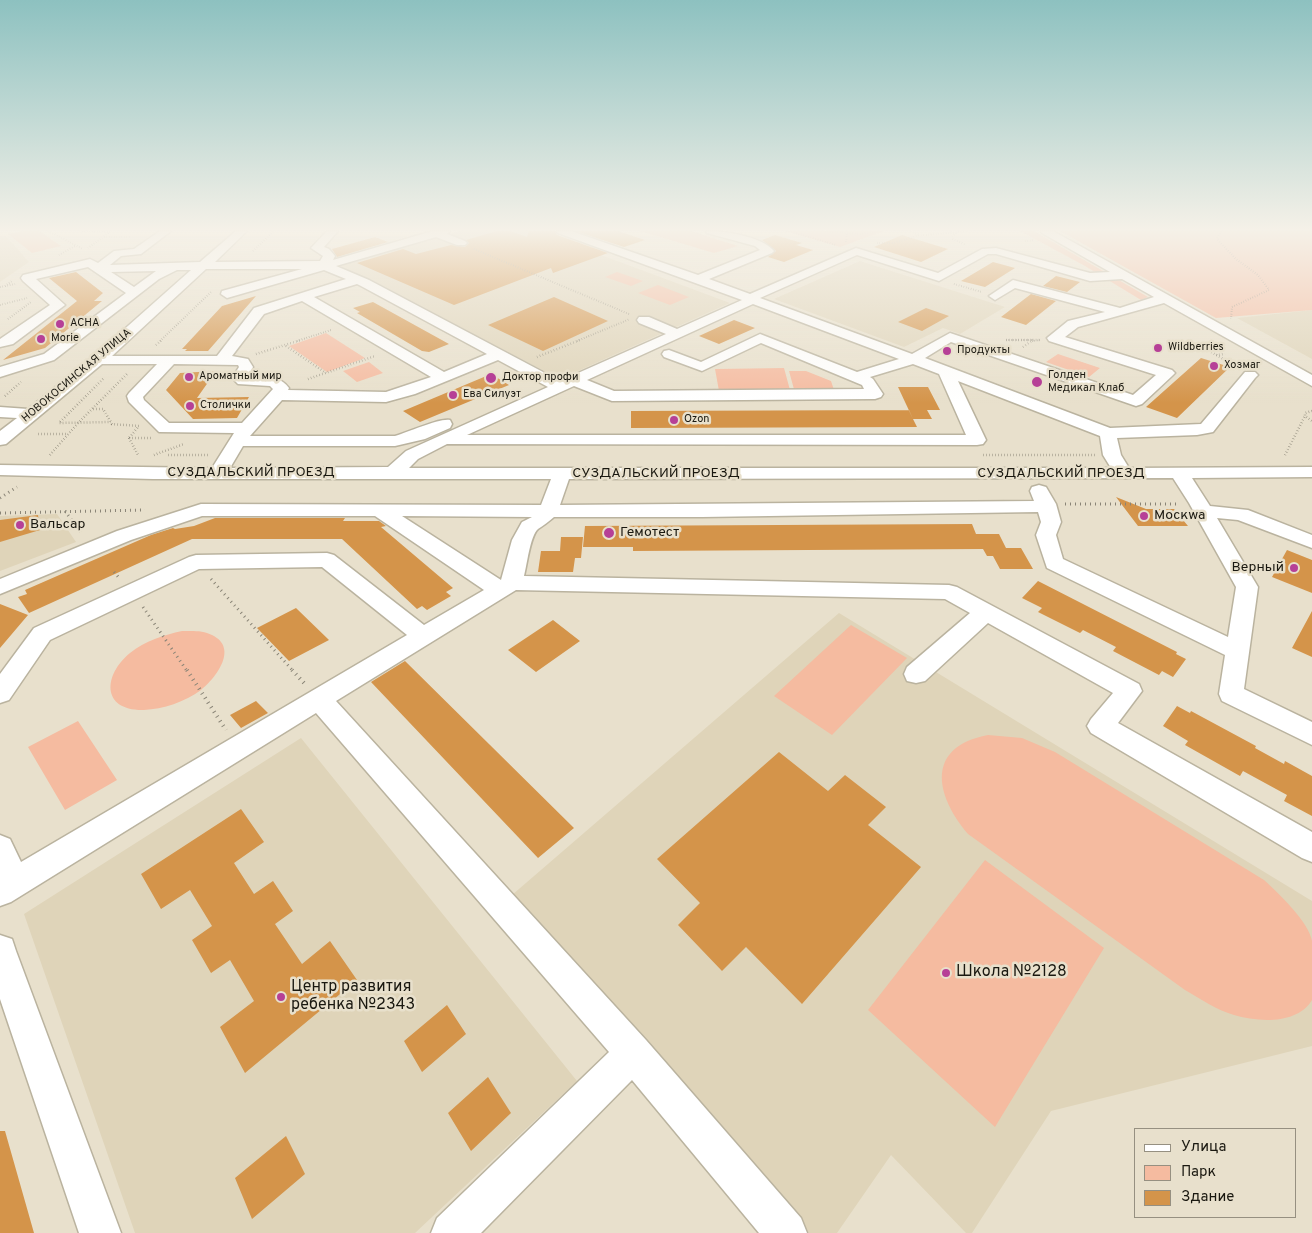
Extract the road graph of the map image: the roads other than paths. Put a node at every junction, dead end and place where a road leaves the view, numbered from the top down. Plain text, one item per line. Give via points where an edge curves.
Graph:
1 (39, 289) edge
2 (127, 289) edge
3 (140, 289) edge
4 (177, 289) edge
5 (245, 289) edge
6 (328, 289) edge
7 (373, 289) edge
8 (725, 289) edge
9 (771, 289) edge
10 (1006, 289) edge
11 (1030, 289) edge
12 (1149, 289) edge
13 (134, 293) junction
14 (227, 294) dead end
15 (303, 296) junction
16 (995, 296) dead end
17 (1165, 298) junction
18 (751, 299) junction
19 (1117, 311) junction
20 (644, 320) dead end
21 (678, 334) junction
22 (0, 343) edge
23 (669, 354) dead end
24 (498, 355) junction
25 (171, 359) junction
26 (913, 359) junction
27 (98, 360) junction
28 (227, 360) junction
29 (0, 372) edge
30 (946, 372) junction
31 (1250, 375) road end
32 (856, 377) junction
33 (444, 378) junction
34 (575, 380) junction
35 (1312, 381) edge
36 (553, 384) junction
37 (279, 392) junction
38 (0, 412) edge
39 (34, 414) junction
40 (1108, 433) junction
41 (242, 434) junction
42 (0, 440) edge
43 (442, 440) junction
44 (0, 470) edge
45 (1312, 472) edge
46 (218, 473) junction
47 (393, 473) junction
48 (1123, 473) junction
49 (1179, 473) junction
50 (562, 474) junction
51 (1031, 474) junction
52 (1046, 504) junction
53 (1201, 507) junction
54 (379, 510) junction
55 (548, 511) junction
56 (1312, 542) edge
57 (0, 587) edge
58 (506, 587) junction
59 (986, 612) junction
60 (423, 636) junction
61 (1237, 651) junction
62 (916, 674) dead end
63 (0, 693) edge
64 (318, 699) junction
65 (1312, 734) edge
66 (1312, 848) edge
67 (0, 849) edge
68 (7, 887) edge
69 (0, 951) edge
70 (633, 1053) junction
71 (100, 1233) edge
72 (452, 1233) edge
73 (786, 1233) edge

1 - 22 street via 58,305 8,341
2 - 13 street
3 - 13 street
4 - 27 street, НОВОКОСИНСКАЯ УЛИЦА
5 - 14 street
6 - 15 street
7 - 24 street
8 - 18 street
9 - 18 street
10 - 16 street
11 - 19 street
12 - 17 street
13 - 29 street via 49,357
15 - 28 street via 259,311
15 - 33 street
17 - 19 street
17 - 35 street
18 - 21 street
18 - 26 street
19 - 26 street via 1073,324 1054,338 1167,374 1136,401 950,338
20 - 21 street
21 - 34 street
23 - 32 street via 697,370 760,338
24 - 33 street
24 - 36 street
25 - 27 street
25 - 28 street
25 - 41 street via 135,396 137,402 165,428
26 - 30 street
26 - 32 street
27 - 39 street, НОВОКОСИНСКАЯ УЛИЦА
28 - 37 street via 243,362 246,367 240,378 243,381 274,382
30 - 40 street
30 - 43 street via 977,440
31 - 40 street via 1207,428
32 - 34 street via 868,382 875,394 612,396
33 - 37 street via 386,397
34 - 36 street
36 - 41 street via 419,435 395,441
36 - 43 street
37 - 41 street
38 - 39 street
39 - 42 street, НОВОКОСИНСКАЯ УЛИЦА
40 - 48 street via 1112,455
41 - 46 street
43 - 47 street via 412,455
44 - 46 street, СУЗДАЛЬСКИЙ ПРОЕЗД
45 - 49 street, СУЗДАЛЬСКИЙ ПРОЕЗД
46 - 47 street, СУЗДАЛЬСКИЙ ПРОЕЗД
47 - 50 street, СУЗДАЛЬСКИЙ ПРОЕЗД
48 - 49 street, СУЗДАЛЬСКИЙ ПРОЕЗД
48 - 51 street, СУЗДАЛЬСКИЙ ПРОЕЗД
49 - 53 street
50 - 51 street, СУЗДАЛЬСКИЙ ПРОЕЗД
50 - 55 street
51 - 52 street
52 - 55 street via 1034,507
52 - 61 street via 1051,522 1046,535 1054,562
53 - 56 street via 1241,514
53 - 61 street via 1247,587
54 - 55 street
54 - 57 street via 201,510 100,544
54 - 58 street
55 - 58 street via 529,526
58 - 59 street via 949,592
58 - 60 street
59 - 62 street
59 - 66 street via 1130,691 1100,726
60 - 63 street via 327,560 196,562 42,634
60 - 64 street
61 - 65 street via 1231,694
64 - 68 street
64 - 70 street
67 - 68 street
69 - 71 street
70 - 72 street
70 - 73 street

